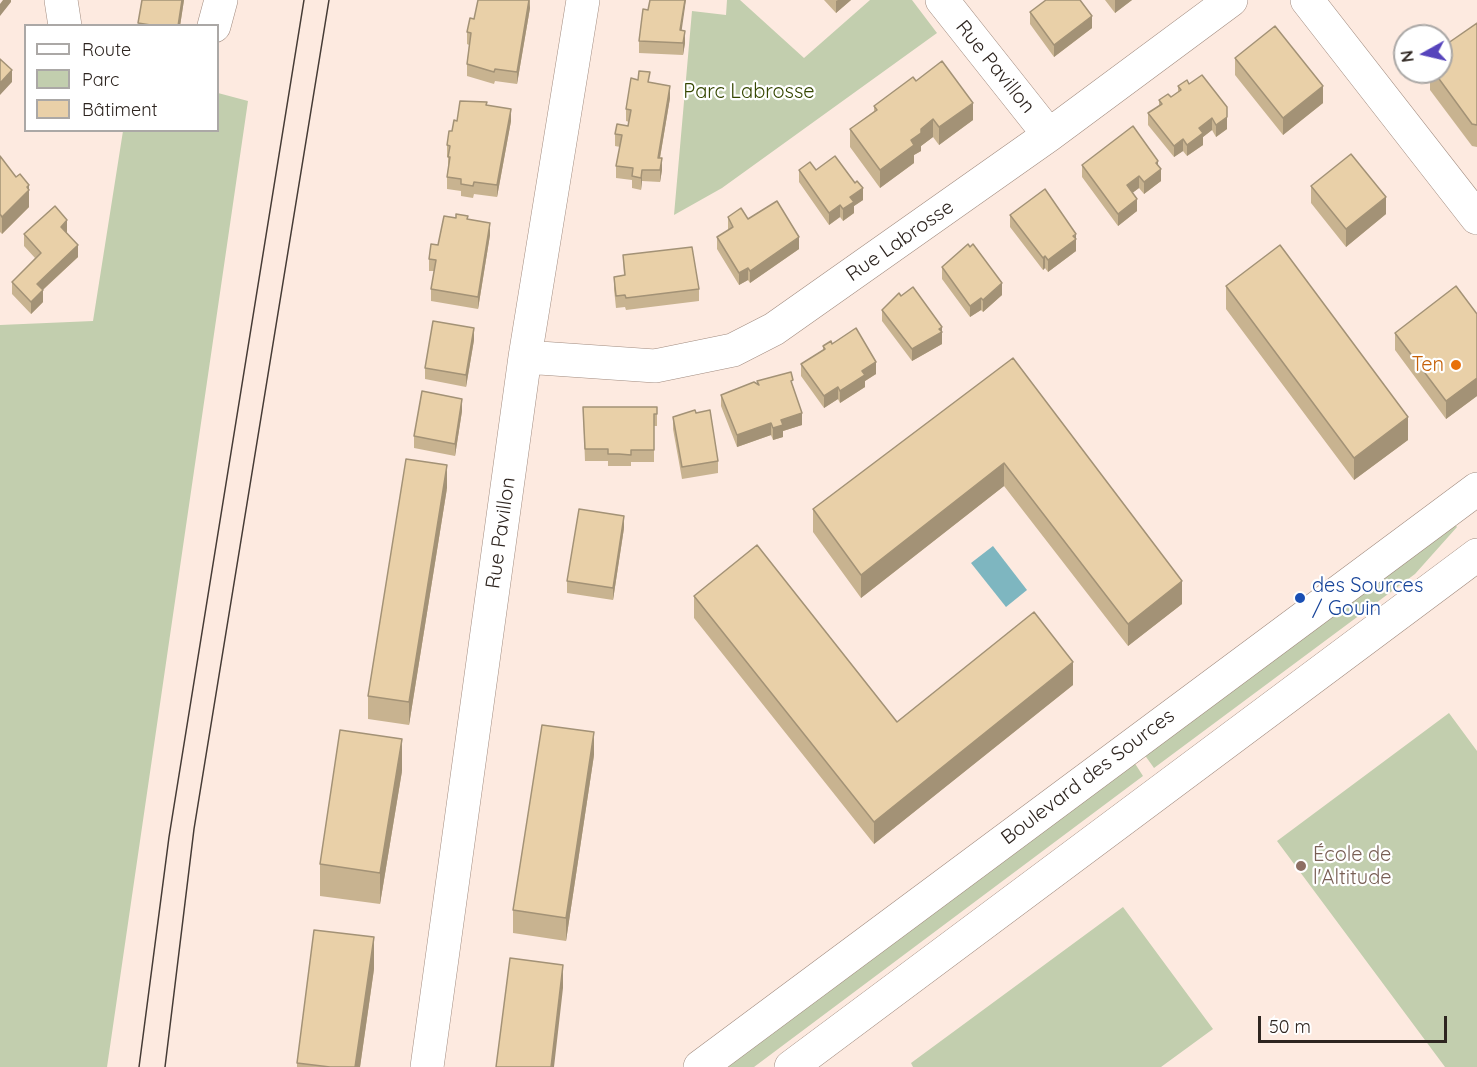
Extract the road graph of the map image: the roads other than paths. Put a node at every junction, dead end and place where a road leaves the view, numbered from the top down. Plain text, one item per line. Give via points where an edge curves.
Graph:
1 (61, 0) edge
2 (221, 0) edge
3 (583, 0) edge
4 (942, 0) edge
5 (1231, 0) edge
6 (1307, 0) edge
7 (65, 24) edge
8 (215, 24) edge
9 (1049, 135) junction
10 (1472, 201) edge
11 (525, 357) junction
12 (1477, 489) edge
13 (1477, 555) edge
14 (427, 1067) edge
15 (700, 1067) edge
16 (791, 1067) edge

1 - 7 street
2 - 8 street
3 - 11 street, Rue Pavillon
4 - 9 street, Rue Pavillon
5 - 9 street, Rue Labrosse
6 - 10 street
9 - 11 street, Rue Labrosse via 774,330 733,350 655,366
11 - 14 street, Rue Pavillon
12 - 15 street, Boulevard des Sources
13 - 16 street

